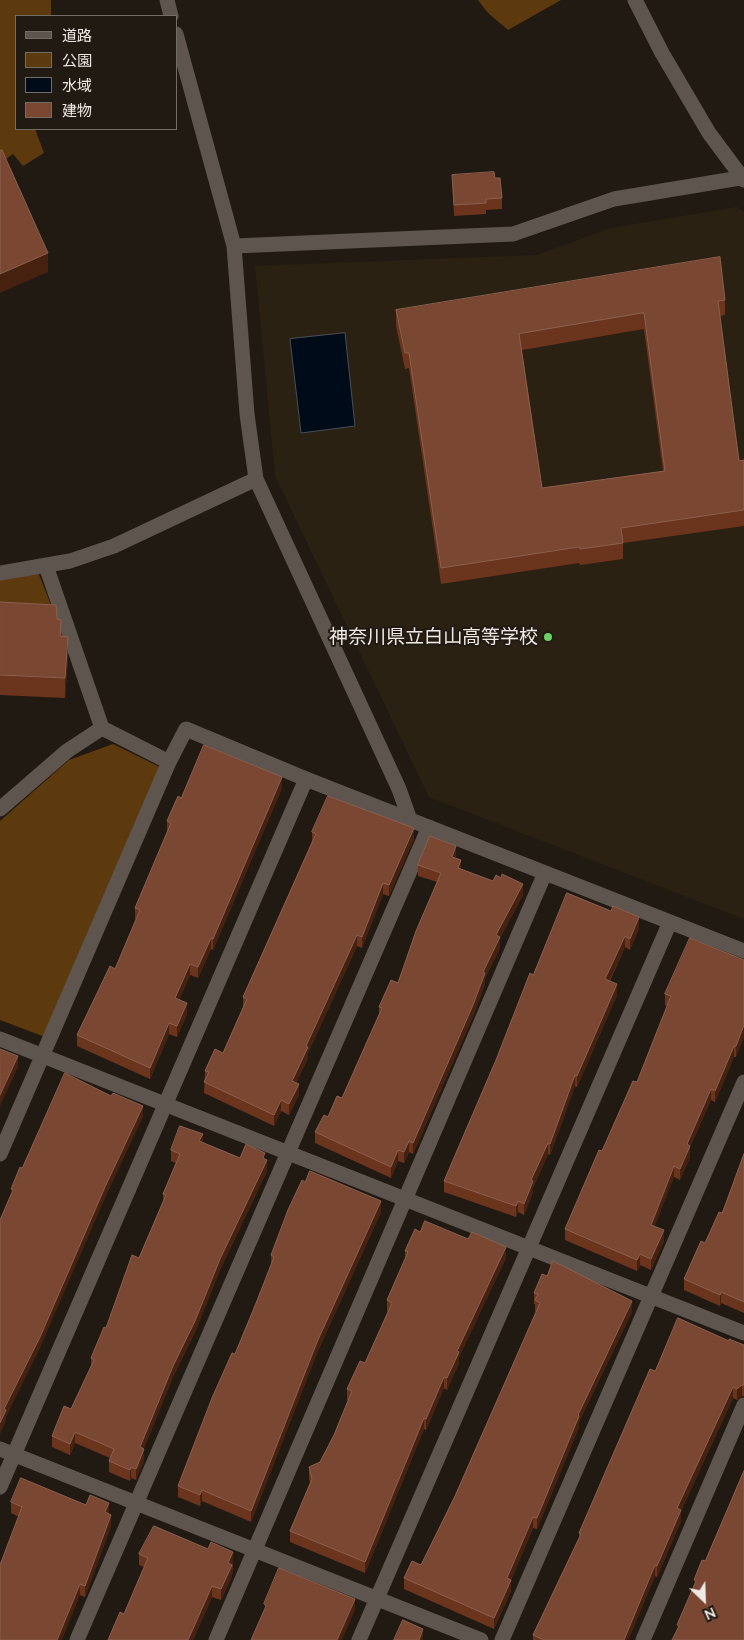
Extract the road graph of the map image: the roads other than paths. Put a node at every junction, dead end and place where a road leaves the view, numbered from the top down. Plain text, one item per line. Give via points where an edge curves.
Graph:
1 (166, 0) edge
2 (635, 0) edge
3 (171, 15) edge
4 (178, 41) edge
5 (742, 179) edge
6 (234, 246) junction
7 (256, 479) junction
8 (46, 566) junction
9 (0, 573) edge
10 (102, 728) junction
11 (169, 762) junction
12 (306, 780) junction
13 (0, 808) edge
14 (410, 820) junction
15 (429, 828) junction
16 (545, 873) junction
17 (670, 922) junction
18 (744, 951) edge
19 (0, 1039) edge
20 (43, 1055) junction
21 (744, 1082) edge
22 (166, 1103) junction
23 (288, 1152) junction
24 (0, 1154) edge
25 (406, 1199) junction
26 (529, 1248) junction
27 (652, 1296) junction
28 (744, 1333) edge
29 (744, 1405) edge
30 (7, 1452) edge
31 (0, 1487) edge
32 (136, 1504) junction
33 (255, 1551) junction
34 (377, 1599) junction
35 (77, 1640) edge
36 (216, 1640) edge
37 (359, 1640) edge
38 (480, 1640) edge
39 (502, 1640) edge
40 (643, 1640) edge

1 - 3 street
2 - 5 street via 705,125
4 - 6 street
5 - 6 street via 614,199 513,234
6 - 7 street via 247,414
7 - 8 street via 114,546
7 - 14 street via 395,780
8 - 9 street
8 - 10 street
10 - 11 street
10 - 13 street via 67,751
11 - 12 street via 186,729
11 - 20 street
12 - 14 street
12 - 22 street
14 - 15 street
15 - 16 street
15 - 23 street
16 - 17 street
16 - 25 street
17 - 18 street
17 - 26 street
19 - 20 street
20 - 22 street
20 - 24 street
21 - 27 street
22 - 23 street
22 - 30 street
23 - 25 street
23 - 32 street
25 - 26 street
25 - 33 street
26 - 27 street
26 - 34 street
27 - 28 street
27 - 39 street
29 - 40 street
30 - 31 street
30 - 32 street
32 - 33 street
32 - 35 street
33 - 34 street
33 - 36 street
34 - 37 street
34 - 38 street

